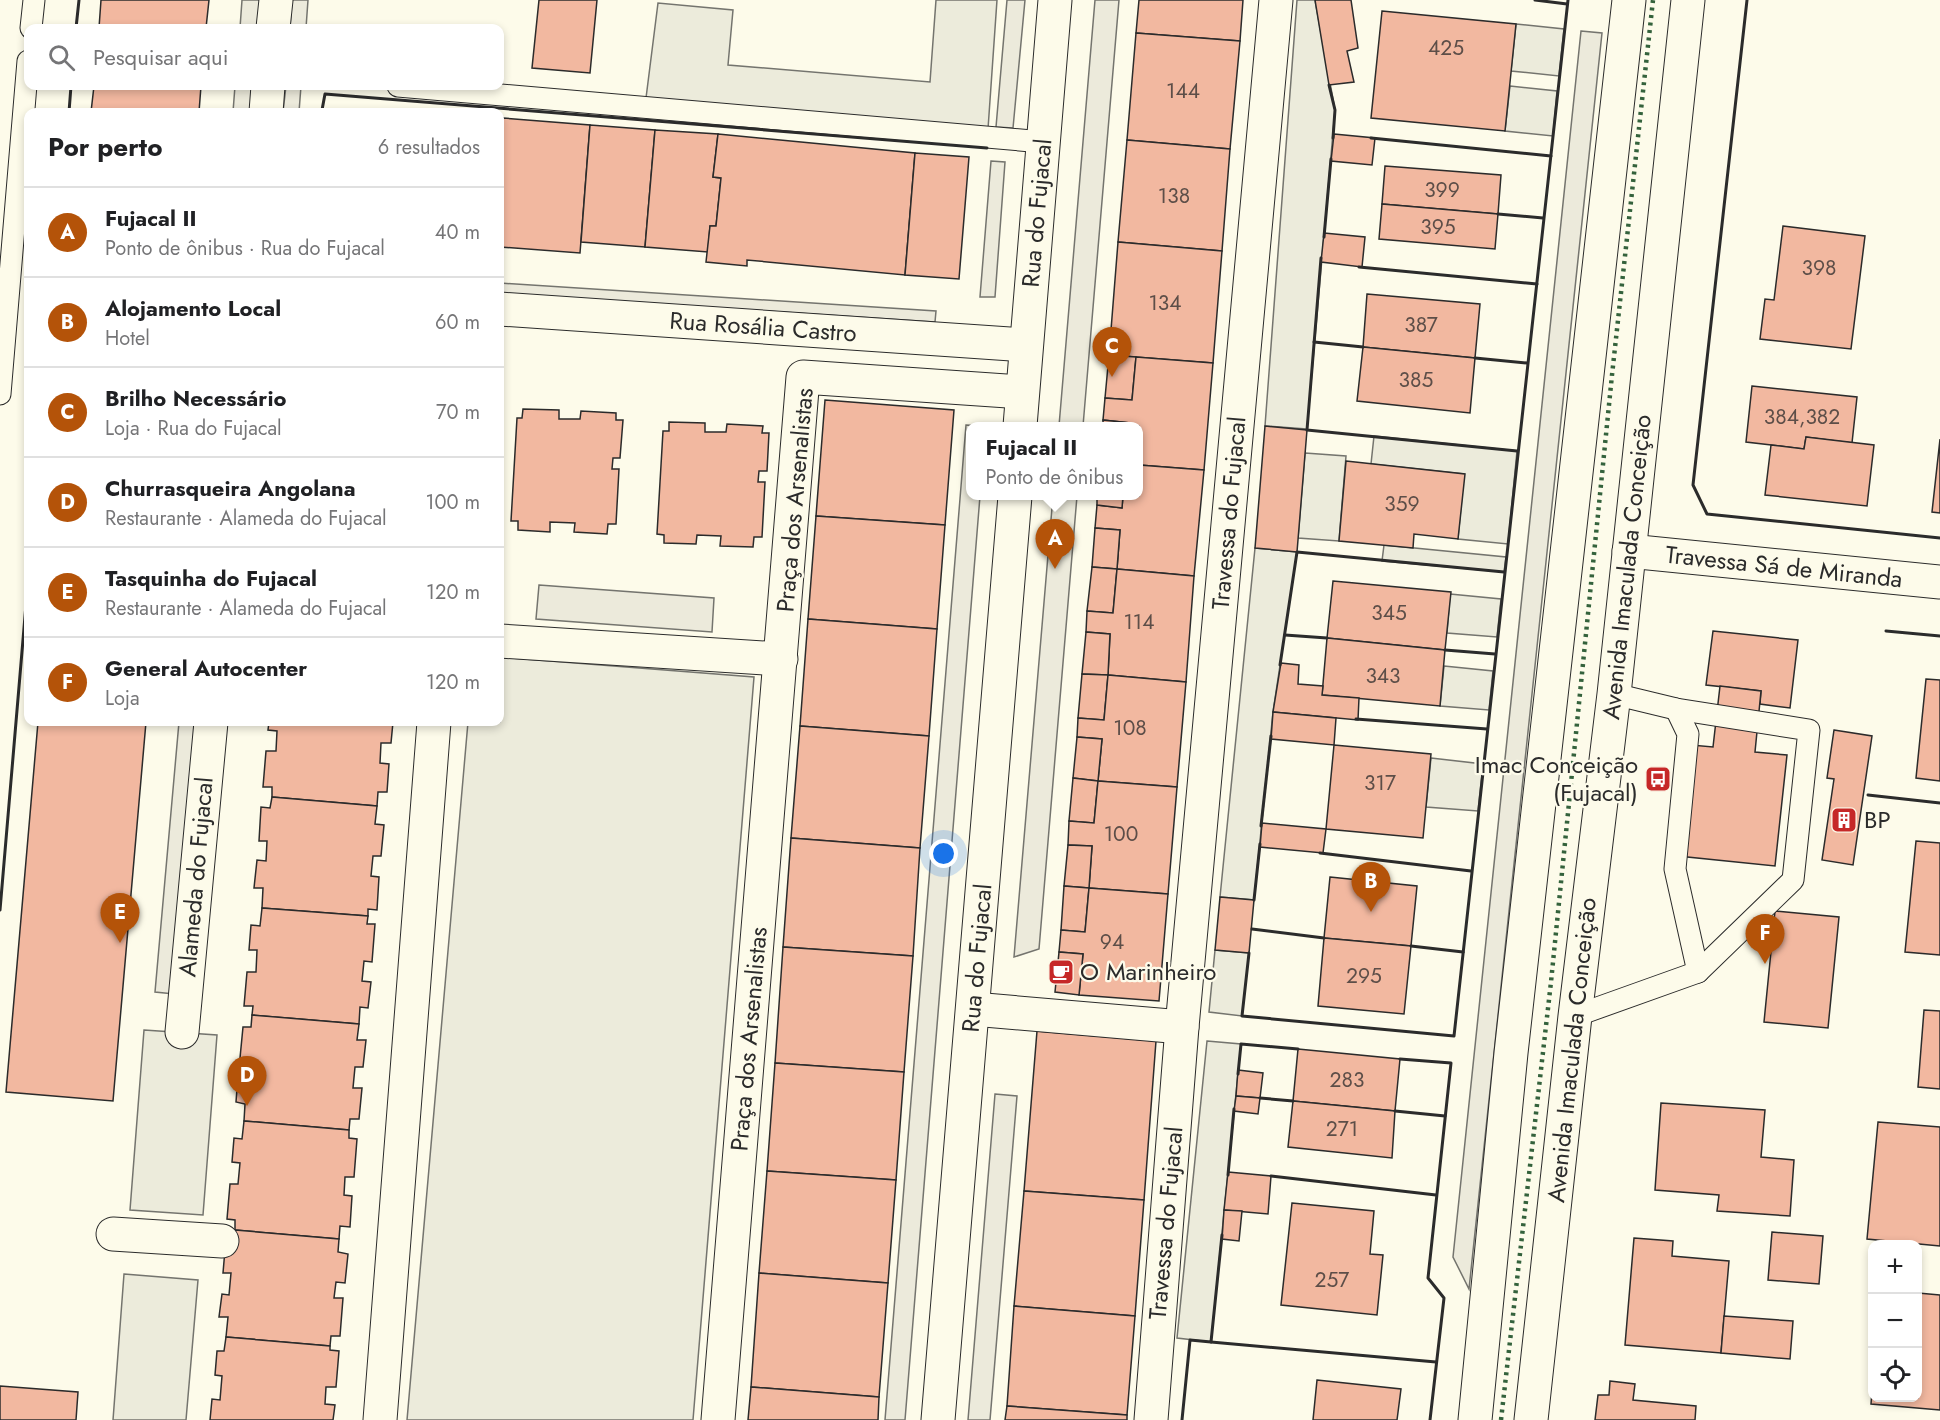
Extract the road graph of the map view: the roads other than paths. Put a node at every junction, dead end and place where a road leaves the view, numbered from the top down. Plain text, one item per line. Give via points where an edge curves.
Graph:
1 (34, 0) edge
2 (276, 0) edge
3 (1055, 0) edge
4 (1276, 0) edge
5 (1629, 0) edge
6 (1688, 0) edge
7 (31, 24) edge
8 (273, 24) edge
9 (26, 90) edge
10 (268, 90) edge
11 (444, 90) edge
12 (24, 108) edge
13 (24, 108) edge
14 (266, 108) edge
15 (1043, 142) junction
16 (504, 309) edge
17 (1026, 345) junction
18 (1022, 392) junction
19 (0, 393) edge
20 (1020, 422) edge
21 (1015, 500) edge
22 (1629, 551) junction
23 (1940, 582) edge
24 (504, 641) edge
25 (781, 659) junction
26 (1614, 694) junction
27 (1676, 709) junction
28 (211, 726) edge
29 (434, 726) edge
30 (1698, 972) junction
31 (973, 1009) junction
32 (1575, 1016) junction
33 (1182, 1027) junction
34 (182, 1032) dead end
35 (113, 1234) dead end
36 (222, 1241) dead end
37 (380, 1420) edge
38 (718, 1420) edge
39 (938, 1420) edge
40 (1151, 1420) edge
41 (1475, 1420) edge
42 (1531, 1420) edge

1 - 7 lane
2 - 8 street
3 - 15 street, Rua do Fujacal
4 - 33 street, Travessa do Fujacal
5 - 41 street via 1511,1053
6 - 22 street, Avenida Imaculada Conceição
9 - 12 lane
10 - 14 street
11 - 15 lane
13 - 19 lane
15 - 17 street, Rua do Fujacal
16 - 17 street, Rua Rosália Castro
17 - 18 street, Rua do Fujacal
18 - 20 street, Rua do Fujacal
18 - 25 street, Praça dos Arsenalistas via 803,377
21 - 31 street, Rua do Fujacal
22 - 23 street, Travessa Sá de Miranda
22 - 26 street, Avenida Imaculada Conceição
24 - 25 street
25 - 38 street, Praça dos Arsenalistas
26 - 27 lane
26 - 32 street, Avenida Imaculada Conceição
27 - 30 lane via 1688,734 1675,869
27 - 30 lane via 1809,730 1793,880
28 - 34 street, Alameda do Fujacal
29 - 37 street
30 - 32 lane
31 - 33 street
31 - 39 street, Rua do Fujacal
32 - 42 street, Avenida Imaculada Conceição
33 - 40 street, Travessa do Fujacal
35 - 36 street

